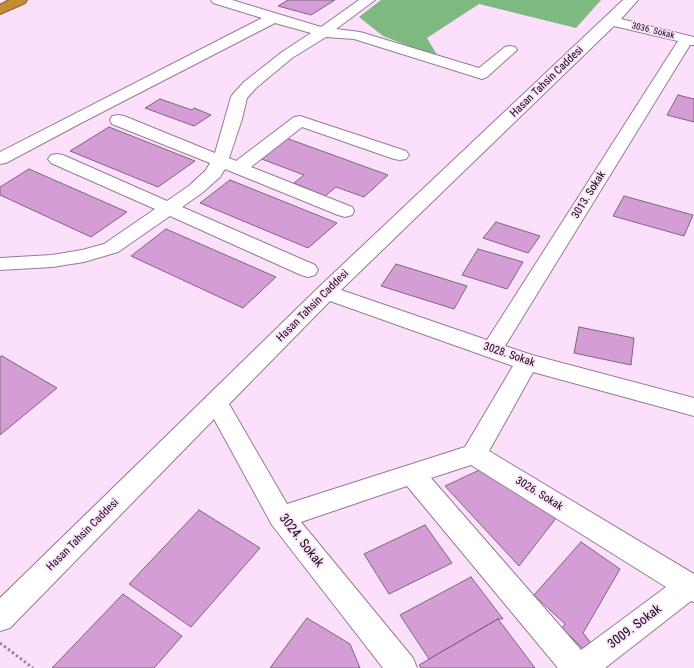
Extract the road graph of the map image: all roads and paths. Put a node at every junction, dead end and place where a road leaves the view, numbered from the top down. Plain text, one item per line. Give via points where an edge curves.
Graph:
1 (20, 0) edge
2 (218, 0) edge
3 (368, 0) edge
4 (631, 0) edge
5 (0, 10) edge
6 (274, 18) junction
7 (612, 21) junction
8 (323, 32) junction
9 (690, 41) edge
10 (510, 50) dead end
11 (118, 120) dead end
12 (400, 155) dead end
13 (0, 159) edge
14 (57, 159) dead end
15 (219, 160) junction
16 (238, 168) junction
17 (169, 208) junction
18 (345, 210) dead end
19 (2, 266) edge
20 (308, 270) dead end
21 (326, 292) junction
22 (492, 349) junction
23 (528, 362) junction
24 (216, 402) junction
25 (694, 407) edge
26 (474, 454) junction
27 (412, 474) junction
28 (281, 517) junction
29 (692, 588) edge
30 (0, 618) edge
31 (0, 644) edge
32 (398, 666) edge
33 (33, 668) edge
34 (577, 668) edge
35 (581, 668) edge

1 - 5 highway
2 - 6 street
3 - 8 street
4 - 7 street, Hasan Tahsin Caddesi
6 - 8 street
6 - 13 street
7 - 9 street, 3036. Sokak
7 - 21 street, Hasan Tahsin Caddesi
8 - 10 street via 355,35 482,74
8 - 15 street via 287,55 239,97
9 - 22 street, 3013. Sokak
11 - 15 street
12 - 16 street via 300,121
14 - 17 street
15 - 16 street
15 - 17 street via 214,173
16 - 18 street
17 - 19 street via 111,248 84,256
17 - 20 street
21 - 22 street, 3028. Sokak
21 - 24 street, Hasan Tahsin Caddesi
22 - 23 street, 3028. Sokak
23 - 25 street, 3028. Sokak
23 - 26 street
24 - 28 street, 3024. Sokak
24 - 30 street, Hasan Tahsin Caddesi
26 - 27 street
26 - 29 street, 3026. Sokak
27 - 28 street
27 - 34 street
28 - 32 street, 3024. Sokak
29 - 35 street, 3009. Sokak
31 - 33 path

